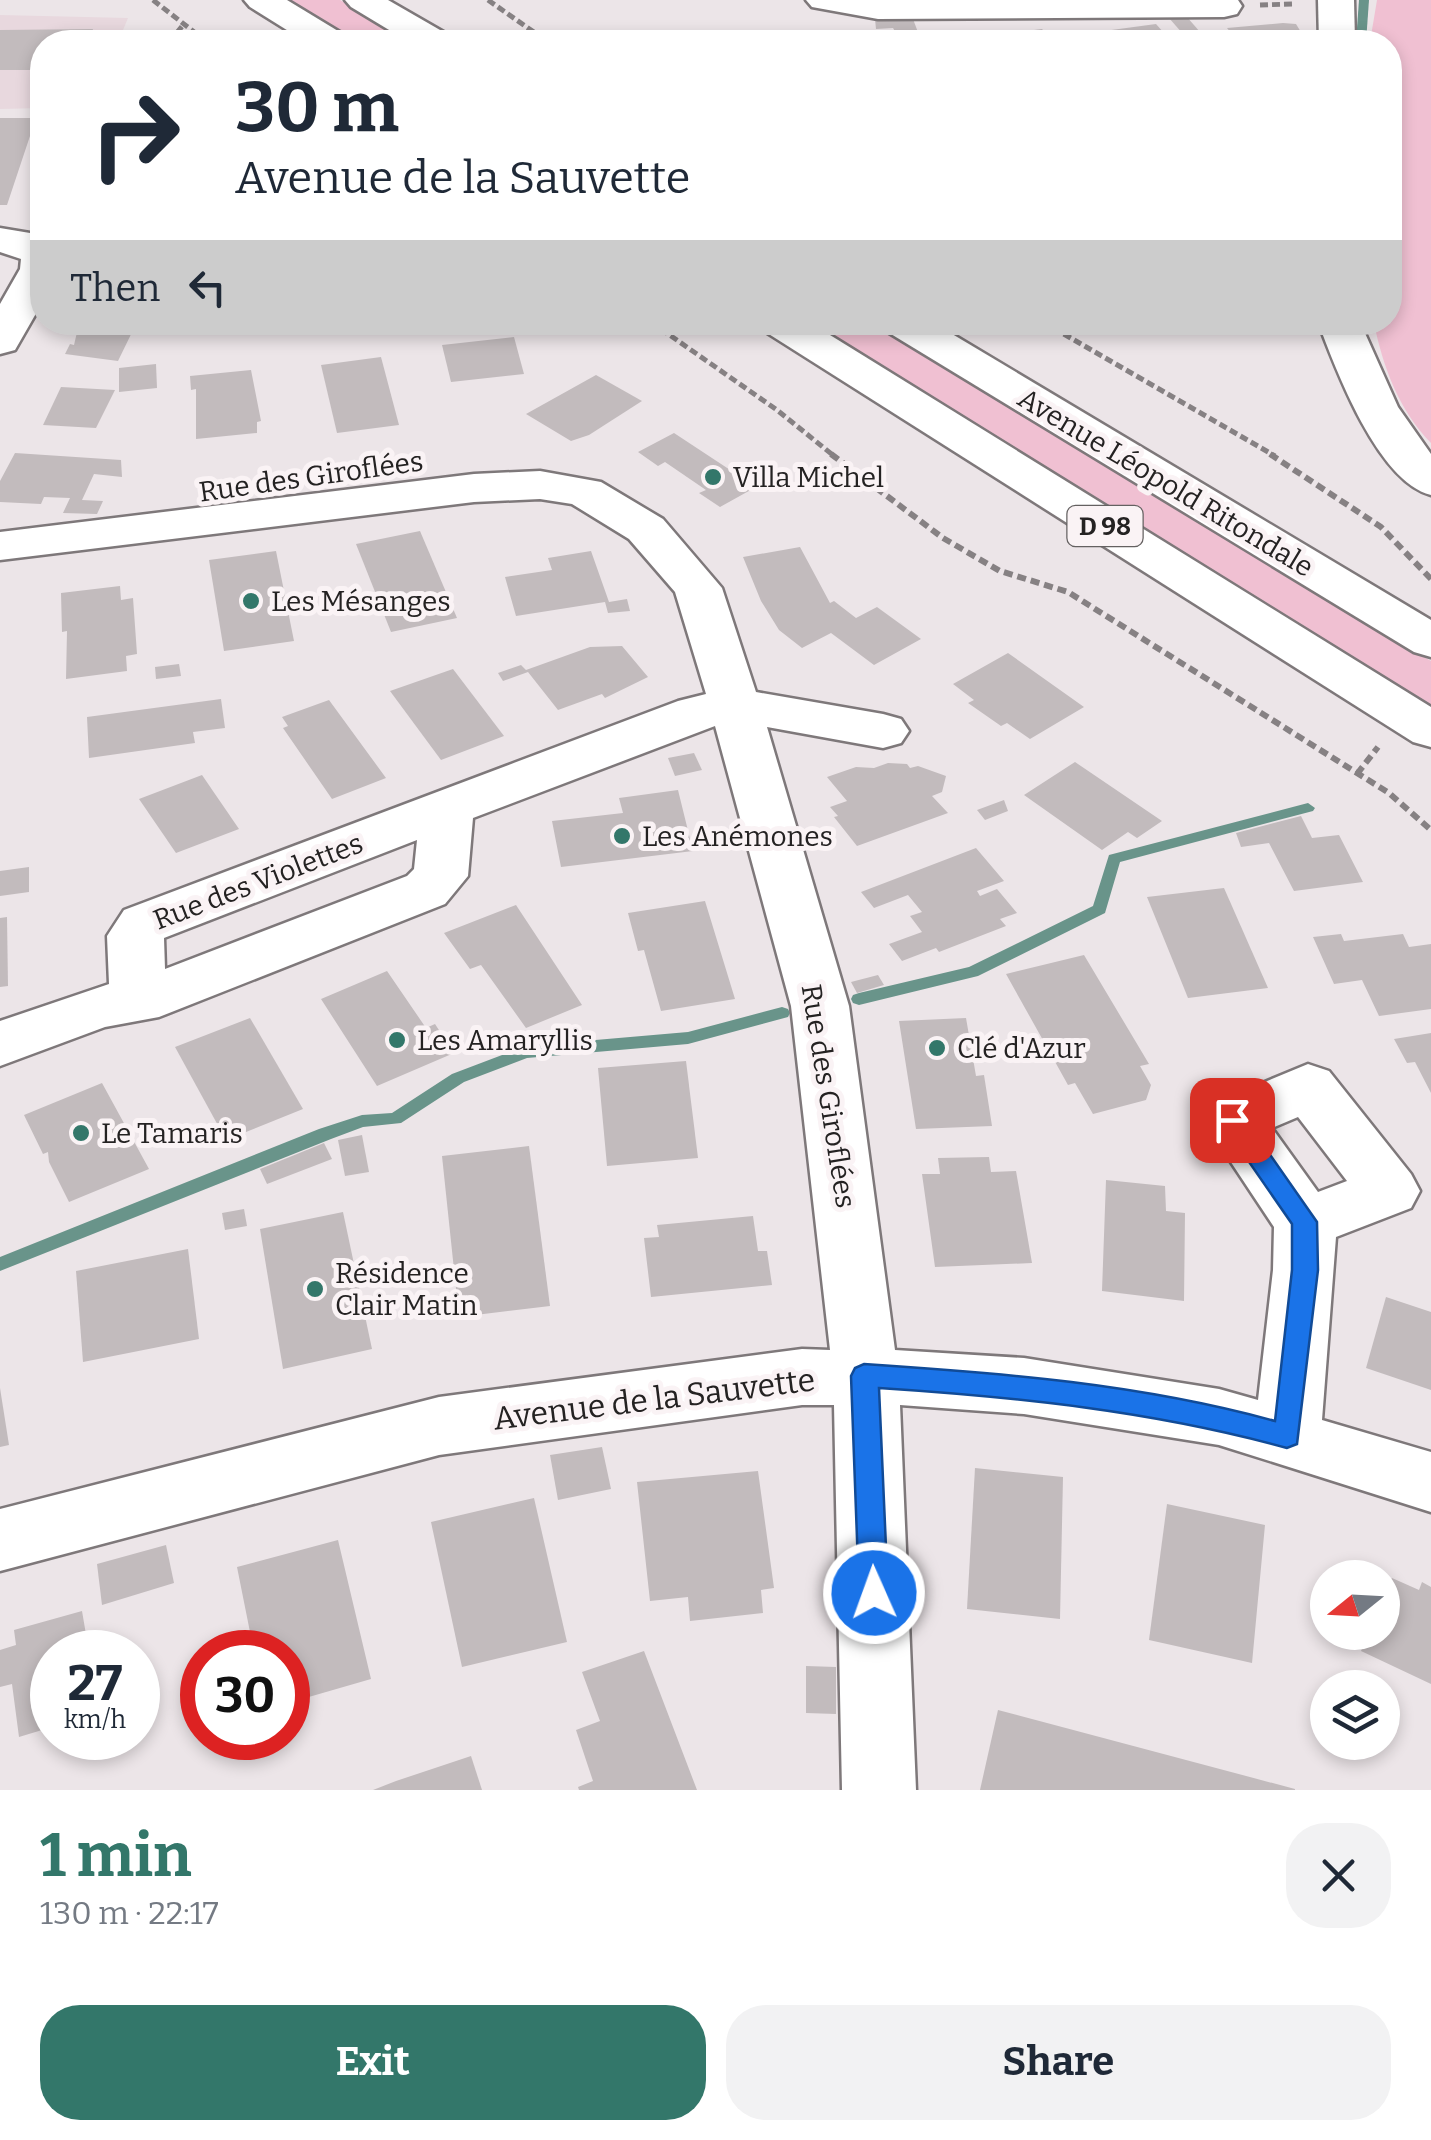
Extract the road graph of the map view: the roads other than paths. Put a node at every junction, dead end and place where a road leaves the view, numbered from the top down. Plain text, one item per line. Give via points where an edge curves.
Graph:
1 (262, 0) edge
2 (363, 0) edge
3 (824, 0) edge
4 (1104, 2) edge
5 (1322, 2) edge
6 (1224, 6) road end
7 (311, 30) edge
8 (414, 30) edge
9 (1333, 30) edge
10 (0, 240) edge
11 (30, 246) edge
12 (30, 289) edge
13 (799, 335) edge
14 (923, 335) edge
15 (1345, 335) edge
16 (0, 341) edge
17 (1431, 481) edge
18 (0, 546) edge
19 (1431, 641) edge
20 (735, 705) junction
21 (1431, 730) edge
22 (883, 732) dead end
23 (0, 1044) edge
24 (1304, 1222) dead end
25 (864, 1376) junction
26 (1287, 1436) junction
27 (1431, 1482) edge
28 (0, 1540) edge
29 (879, 1790) edge

1 - 7 main road
2 - 8 main road
3 - 4 main road via 878,8
4 - 6 main road
5 - 9 main road
10 - 11 main road
12 - 16 main road
13 - 21 main road, D 98
14 - 19 main road, Avenue Léopold Ritondale / D 98
15 - 17 main road via 1388,429
18 - 20 main road, Rue des Giroflées via 474,488 540,485 586,492 646,529 698,588
20 - 22 main road
20 - 23 main road via 447,808 441,876 426,890 139,1002 99,1006
20 - 25 main road, Rue des Giroflées via 820,1006
24 - 26 main road
25 - 26 main road, Avenue de la Sauvette via 1024,1386 1219,1417
25 - 28 main road, Avenue de la Sauvette via 769,1378 439,1426
25 - 29 main road, Rue des Giroflées
26 - 27 main road, Avenue de la Sauvette

